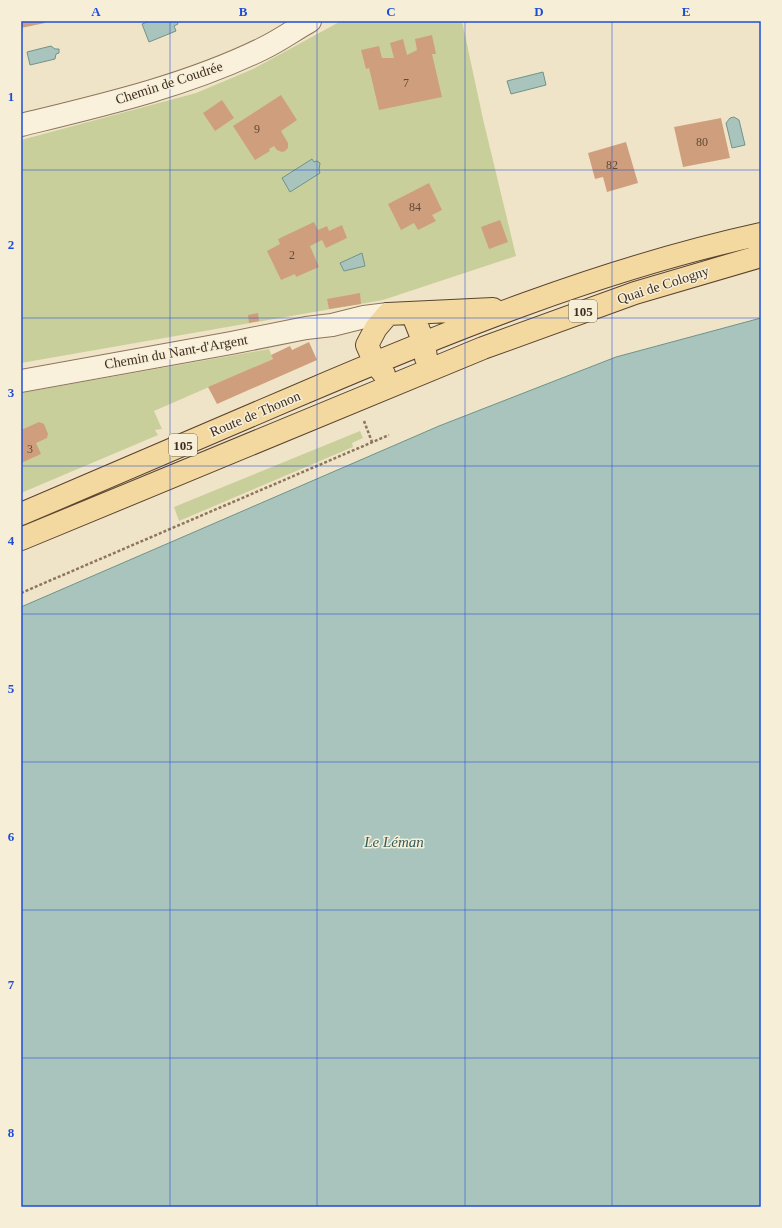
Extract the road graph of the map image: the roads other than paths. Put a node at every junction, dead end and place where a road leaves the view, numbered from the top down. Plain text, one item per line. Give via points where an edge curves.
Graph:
1 (310, 21) edge
2 (21, 125) edge
3 (761, 234) edge
4 (761, 256) edge
5 (514, 308) junction
6 (412, 313) junction
7 (388, 314) junction
8 (332, 325) junction
9 (424, 343) junction
10 (371, 354) junction
11 (409, 378) junction
12 (21, 380) edge
13 (21, 514) edge
14 (21, 539) edge

1 - 2 street, Chemin de Coudrée via 263,48 184,81
3 - 5 main road, Quai de Cologny / 105 via 650,262
4 - 11 main road, Quai de Cologny / 105 via 635,293 490,345
5 - 6 main road
5 - 9 main road, Quai de Cologny / 105
6 - 7 main road
6 - 9 main road
7 - 8 street, Chemin du Nant-d'Argent via 364,316
7 - 10 main road via 376,328
8 - 10 street, Chemin du Nant-d'Argent via 354,334
8 - 12 street, Chemin du Nant-d'Argent
9 - 10 main road, Route de Thonon / 105
9 - 11 main road via 425,360 422,368
10 - 11 main road via 379,370 389,377 401,380
10 - 13 main road, Route de Thonon / 105
11 - 14 main road, Route de Thonon / 105

